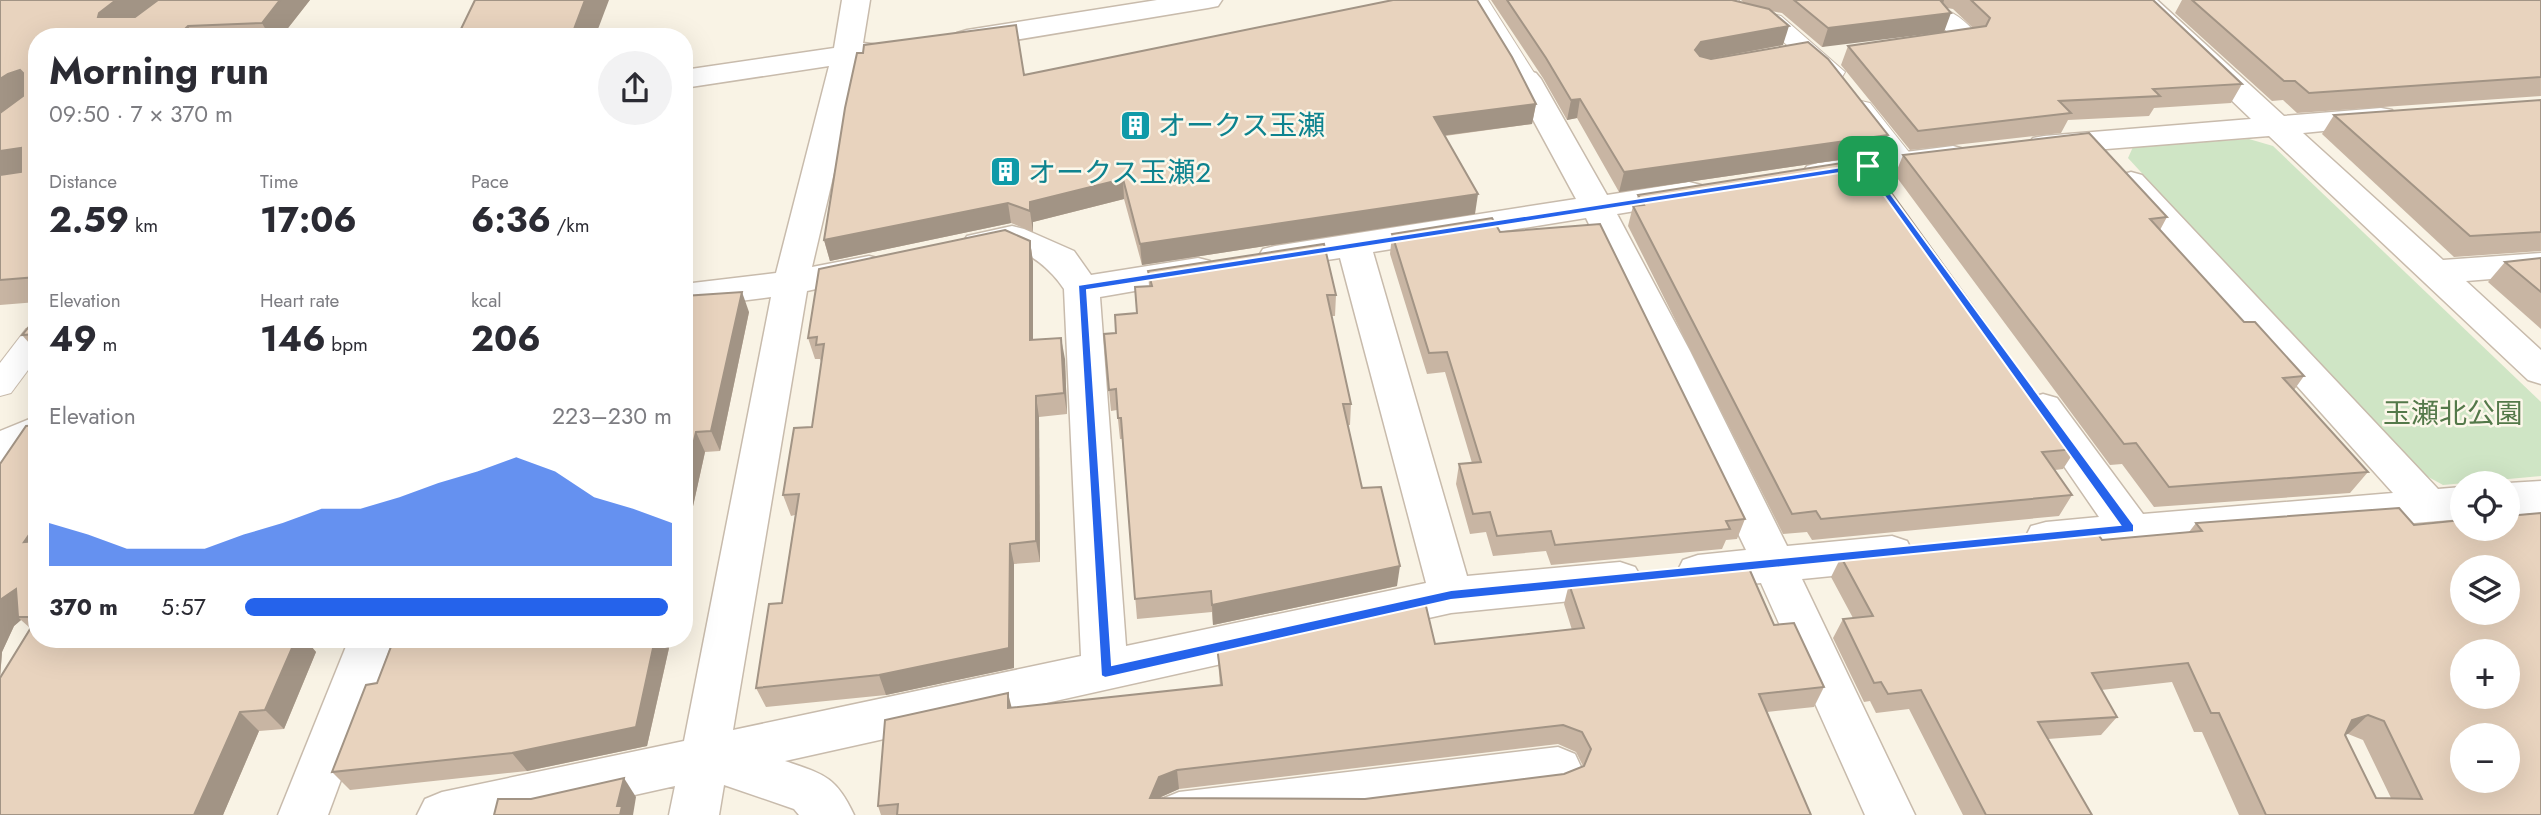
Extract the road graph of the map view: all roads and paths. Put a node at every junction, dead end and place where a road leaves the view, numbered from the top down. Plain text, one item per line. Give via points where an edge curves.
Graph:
1 (856, 0) edge
2 (1208, 0) edge
3 (1477, 0) edge
4 (1725, 0) edge
5 (2143, 2) edge
6 (2183, 2) edge
7 (1943, 16) edge
8 (940, 42) edge
9 (1913, 46) edge
10 (900, 47) edge
11 (847, 54) junction
12 (1812, 54) junction
13 (1844, 54) dead end
14 (1782, 55) edge
15 (693, 78) edge
16 (1526, 79) joint
17 (2408, 116) edge
18 (2275, 124) junction
19 (2092, 140) junction
20 (1885, 164) junction
21 (1787, 178) edge
22 (1720, 188) edge
23 (1892, 200) edge
24 (1599, 206) junction
25 (1354, 245) junction
26 (947, 251) edge
27 (895, 262) edge
28 (2541, 264) edge
29 (2436, 272) junction
30 (791, 283) junction
31 (1082, 288) junction
32 (693, 295) edge
33 (28, 347) edge
34 (2541, 371) edge
35 (2024, 381) edge
36 (0, 385) edge
37 (2541, 497) edge
38 (2520, 498) edge
39 (2445, 504) edge
40 (2130, 528) junction
41 (2013, 541) edge
42 (1933, 549) edge
43 (1774, 565) junction
44 (1451, 595) junction
45 (367, 648) edge
46 (1105, 672) junction
47 (707, 758) junction
48 (1558, 769) dead end
49 (303, 815) edge
50 (442, 815) edge
51 (694, 815) edge
52 (829, 815) edge
53 (1179, 815) edge
54 (1890, 815) edge

1 - 11 street
2 - 8 street
3 - 16 lane
4 - 12 lane via 1738,13 1773,21
5 - 6 street
5 - 18 street
7 - 9 lane via 1968,39
10 - 11 street
11 - 15 street
11 - 30 street
12 - 13 lane
12 - 14 lane
12 - 20 lane via 1832,72
16 - 24 street
17 - 18 street
18 - 19 street
18 - 29 street
19 - 20 street
19 - 39 street
20 - 21 street
20 - 23 street
22 - 24 street
24 - 25 street
24 - 43 street
25 - 31 street
25 - 44 street
26 - 31 street via 1012,237 1062,259
27 - 30 street
28 - 29 street
29 - 34 street
30 - 32 street
30 - 47 street
31 - 46 street
33 - 36 lane
35 - 40 street
37 - 38 street
39 - 40 street
40 - 41 street
42 - 43 street
43 - 44 street
43 - 54 street
44 - 46 street
45 - 49 street
46 - 47 street
47 - 50 street
47 - 51 street
47 - 52 street via 811,792
48 - 53 street

